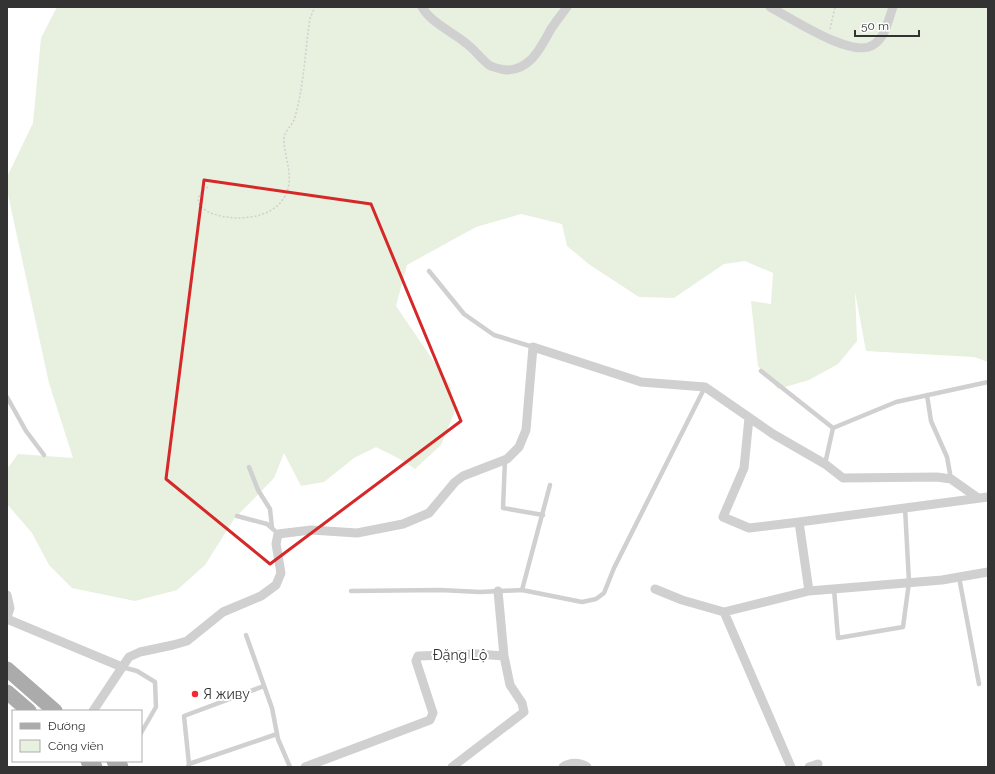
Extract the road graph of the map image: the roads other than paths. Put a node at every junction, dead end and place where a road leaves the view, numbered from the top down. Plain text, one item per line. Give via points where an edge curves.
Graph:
1 (422, 7) edge
2 (567, 7) edge
3 (770, 7) edge
4 (893, 7) edge
5 (429, 271) dead end
6 (533, 346) junction
7 (761, 371) dead end
8 (988, 382) edge
9 (705, 387) junction
10 (927, 395) junction
11 (7, 397) edge
12 (749, 418) junction
13 (833, 428) junction
14 (44, 455) dead end
15 (505, 460) junction
16 (825, 464) junction
17 (249, 468) dead end
18 (951, 479) junction
19 (550, 485) dead end
20 (988, 497) edge
21 (978, 498) junction
22 (906, 508) junction
23 (543, 515) junction
24 (237, 516) dead end
25 (799, 522) junction
26 (275, 531) junction
27 (988, 572) edge
28 (959, 577) junction
29 (909, 582) junction
30 (655, 589) dead end
31 (834, 589) junction
32 (522, 590) junction
33 (351, 591) dead end
34 (498, 591) junction
35 (809, 591) junction
36 (7, 594) edge
37 (724, 612) junction
38 (7, 618) edge
39 (246, 636) dead end
40 (504, 656) junction
41 (122, 667) junction
42 (7, 669) edge
43 (979, 684) dead end
44 (264, 686) junction
45 (7, 692) edge
46 (28, 710) edge
47 (54, 710) edge
48 (95, 710) edge
49 (142, 731) edge
50 (277, 734) junction
51 (188, 765) edge
52 (290, 767) edge
53 (305, 767) edge
54 (452, 767) edge
55 (563, 767) edge
56 (587, 767) edge
57 (792, 767) edge

1 - 2 street via 490,65 509,70 534,57
3 - 4 street via 822,35 852,48 861,49 869,47 881,38
5 - 6 lane via 464,314 494,335
6 - 9 street via 641,382
6 - 15 street via 524,439 515,452
7 - 13 lane
8 - 10 lane
9 - 12 street
9 - 32 lane via 614,568 604,593 596,599 582,602
10 - 13 lane via 896,402
10 - 18 lane via 931,421 947,457
11 - 14 lane via 26,431
12 - 16 street
12 - 25 street via 744,468 723,517 749,528
13 - 16 lane
15 - 23 lane via 503,508
15 - 26 street via 463,476 452,485 430,513 414,521 357,533
16 - 18 street via 843,478
17 - 26 lane via 258,490 270,509
18 - 21 street
19 - 23 lane
20 - 21 street
21 - 22 street
22 - 25 street
22 - 29 lane
23 - 32 lane
24 - 26 lane via 267,524
25 - 35 street
26 - 41 street via 281,573 280,580 272,589 223,612 186,641 140,652 129,657
27 - 28 street
28 - 29 street
28 - 43 lane
29 - 31 street
29 - 31 lane via 903,627 838,638
30 - 37 street
31 - 35 street
32 - 34 lane
33 - 34 lane
34 - 40 street
35 - 37 street
36 - 38 street via 10,608
37 - 57 street
38 - 41 street
39 - 44 lane
40 - 53 street, Đặng Lộ via 418,656 416,661 433,713 430,720
40 - 54 street, Đặng Lộ via 510,685 522,703 524,712
41 - 48 street
41 - 49 lane via 137,671 155,682 156,707
42 - 47 main road
44 - 50 lane
44 - 51 lane via 184,716
45 - 46 main road
50 - 51 lane
50 - 52 lane
55 - 56 street via 571,763

